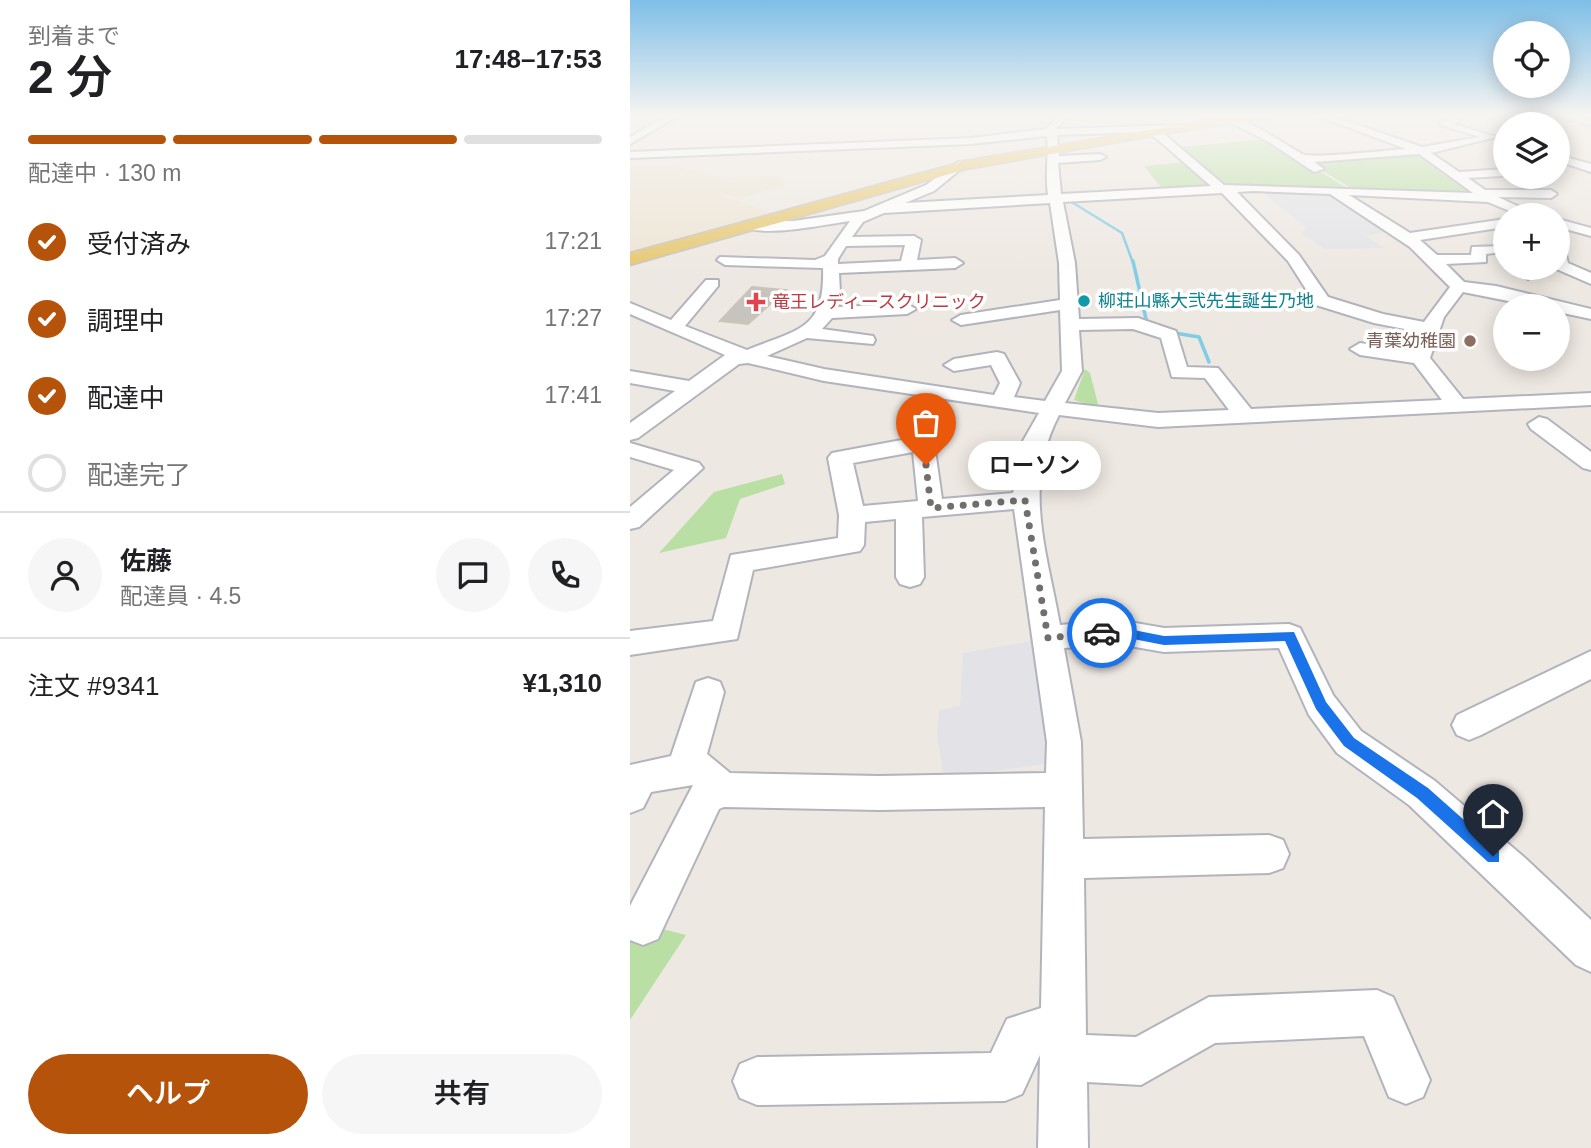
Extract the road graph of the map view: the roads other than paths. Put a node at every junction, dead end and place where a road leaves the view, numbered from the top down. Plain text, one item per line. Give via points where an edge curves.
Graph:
1 (948, 169) edge
2 (956, 169) edge
3 (1054, 169) edge
4 (1200, 169) edge
5 (1315, 169) edge
6 (1444, 169) edge
7 (1493, 173) edge
8 (1453, 176) junction
9 (1331, 181) junction
10 (1224, 188) junction
11 (1412, 194) junction
12 (1551, 194) dead end
13 (1485, 195) junction
14 (1057, 199) junction
15 (1503, 203) edge
16 (946, 205) junction
17 (1440, 210) dead end
18 (869, 212) junction
19 (943, 222) dead end
20 (749, 225) junction
21 (1493, 225) edge
22 (1407, 238) junction
23 (842, 242) junction
24 (1493, 249) edge
25 (630, 259) edge
26 (1481, 259) junction
27 (726, 260) dead end
28 (1434, 260) junction
29 (790, 262) junction
30 (955, 263) dead end
31 (831, 264) junction
32 (1493, 264) edge
33 (908, 265) junction
34 (1570, 270) edge
35 (772, 274) dead end
36 (1591, 279) edge
37 (712, 283) dead end
38 (1459, 286) junction
39 (1507, 294) edge
40 (630, 308) edge
41 (907, 309) dead end
42 (1570, 310) edge
43 (827, 313) junction
44 (971, 314) dead end
45 (1591, 314) edge
46 (1069, 315) junction
47 (674, 328) junction
48 (1433, 329) junction
49 (804, 332) junction
50 (866, 340) dead end
51 (1360, 349) dead end
52 (748, 356) junction
53 (1420, 358) junction
54 (630, 377) edge
55 (653, 381) junction
56 (693, 388) junction
57 (630, 396) edge
58 (967, 397) junction
59 (1591, 399) edge
60 (1001, 402) junction
61 (1458, 405) junction
62 (1053, 408) junction
63 (1244, 415) junction
64 (1539, 424) dead end
65 (630, 433) edge
66 (630, 450) edge
67 (1591, 463) edge
68 (1025, 500) junction
69 (920, 509) junction
70 (852, 515) junction
71 (630, 521) edge
72 (910, 577) dead end
73 (1048, 638) junction
74 (630, 643) edge
75 (1591, 664) edge
76 (708, 692) dead end
77 (1469, 725) dead end
78 (684, 770) junction
79 (722, 790) junction
80 (1066, 790) junction
81 (630, 796) edge
82 (1269, 854) dead end
83 (1066, 859) junction
84 (643, 925) dead end
85 (1591, 950) edge
86 (1064, 1042) junction
87 (1406, 1080) dead end
88 (757, 1081) dead end
89 (1063, 1148) edge

1 - 20 main road
2 - 18 street via 930,188
3 - 14 street
4 - 10 street
5 - 9 street
6 - 8 street
7 - 8 street
8 - 13 street
9 - 10 street
9 - 11 street via 1356,192
9 - 22 street
10 - 14 street
10 - 48 street via 1294,258 1322,301
11 - 13 street
11 - 17 street
12 - 13 street
13 - 15 street
14 - 16 street
14 - 46 street
16 - 18 street
16 - 19 street
18 - 20 street via 793,225
18 - 23 street
20 - 25 main road
21 - 22 street
22 - 28 street
23 - 31 street
23 - 33 street via 914,240
24 - 26 street via 1477,250
26 - 28 street
26 - 32 street
27 - 29 street
28 - 38 street
29 - 31 street
29 - 35 street
30 - 33 street
31 - 33 street
31 - 43 street
34 - 36 street
37 - 47 street
38 - 39 street
38 - 48 street via 1435,316
40 - 47 street
41 - 43 street
42 - 45 street
43 - 49 street
44 - 46 street
46 - 62 street via 1072,371
46 - 63 street via 1138,323 1169,335 1179,373 1211,372
47 - 52 street
48 - 53 street
49 - 50 street
49 - 52 street
51 - 53 street
52 - 56 street via 733,359
52 - 58 street via 824,375
53 - 61 street
54 - 55 street
55 - 56 street
55 - 57 street
56 - 65 street
58 - 60 street
58 - 60 street via 951,358 991,350 1010,383
59 - 61 street
60 - 62 street
61 - 63 street
62 - 63 street via 1158,420
62 - 68 street via 1034,441
64 - 67 street
66 - 71 street via 691,468
68 - 69 street
68 - 73 street
69 - 70 street
69 - 70 street via 923,443 840,458
69 - 72 street
70 - 74 street via 851,545 741,562 726,631
73 - 80 street via 1064,742
73 - 85 street via 1118,632 1164,640 1289,636 1321,705 1349,742 1422,793
75 - 77 street
76 - 78 street
78 - 79 street via 699,767
78 - 81 street via 639,778
79 - 80 street
79 - 84 street via 706,797
80 - 83 street
82 - 83 street
83 - 86 street
86 - 87 street via 1141,1061 1209,1020 1377,1013
86 - 88 street via 1023,1035 1006,1077
86 - 89 street

